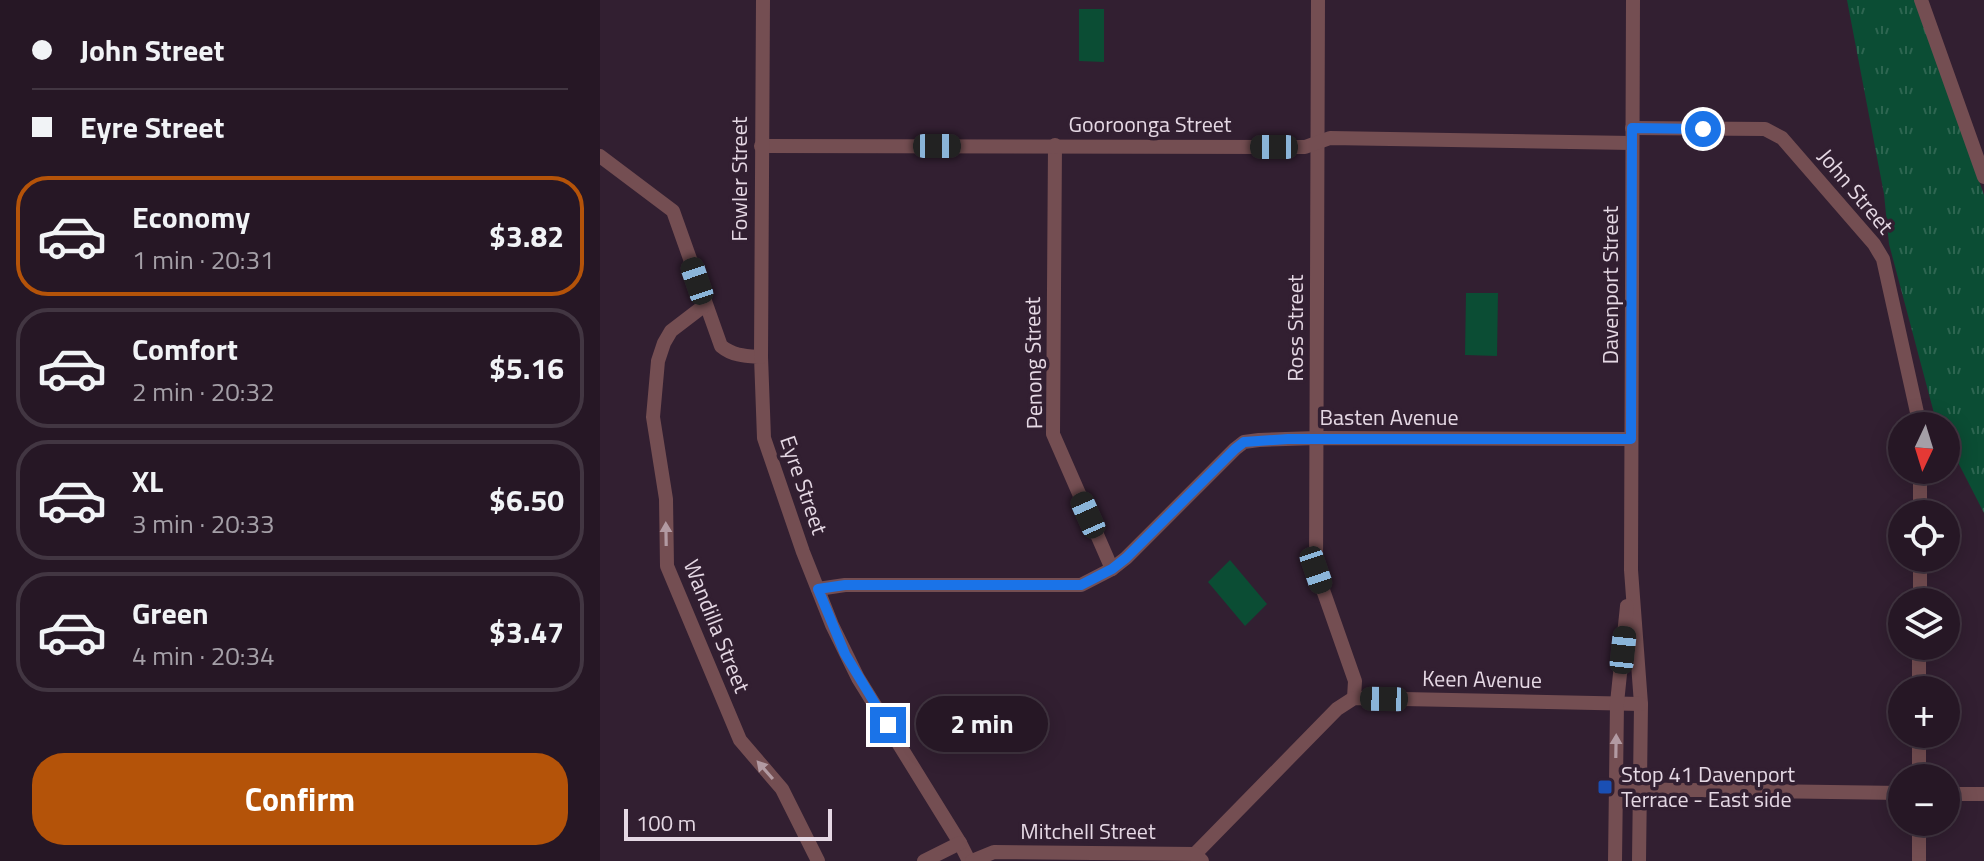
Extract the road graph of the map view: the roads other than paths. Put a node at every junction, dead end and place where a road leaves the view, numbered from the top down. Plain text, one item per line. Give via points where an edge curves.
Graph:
1 (763, 0) edge
2 (1318, 0) edge
3 (1633, 0) edge
4 (1921, 0) edge
5 (1632, 136) junction
6 (1318, 141) junction
7 (1055, 145) junction
8 (761, 146) junction
9 (600, 156) edge
10 (1984, 177) edge
11 (705, 305) junction
12 (761, 357) junction
13 (1917, 412) edge
14 (1317, 438) junction
15 (1631, 439) junction
16 (1112, 569) junction
17 (1631, 570) junction
18 (818, 589) junction
19 (1354, 698) junction
20 (1617, 703) junction
21 (1641, 704) junction
22 (1616, 789) junction
23 (1639, 789) junction
24 (1888, 793) edge
25 (1960, 794) edge
26 (1984, 794) edge
27 (1919, 836) edge
28 (960, 843) junction
29 (1199, 858) edge
30 (818, 861) edge
31 (924, 861) edge
32 (971, 861) edge
33 (1615, 861) edge
34 (1639, 861) edge
35 (1919, 861) edge

1 - 8 street, Fowler Street
2 - 6 street, Ross Street
3 - 5 street, Davenport Street
4 - 10 street
5 - 6 street, Gooroonga Street
5 - 13 street, John Street via 1765,129 1782,138 1883,259
5 - 15 street, Davenport Street
6 - 7 street, Gooroonga Street via 1305,147
6 - 14 street, Ross Street
7 - 8 street, Gooroonga Street
7 - 16 street, Penong Street via 1053,434
8 - 12 street, Fowler Street
9 - 11 street via 673,211
11 - 12 street via 721,346
30 -> 11 street, Wandilla Street via 782,789 740,740 667,566 666,499 653,417 658,361 671,331
12 - 18 street, Eyre Street via 764,438
14 - 15 street, Basten Avenue
14 - 16 street, Basten Avenue via 1244,442
14 - 19 street, Ross Street via 1316,570 1355,681
15 - 17 street, Davenport Street
16 - 18 street, Basten Avenue via 1081,585
17 - 20 street
17 - 21 street
18 - 28 street, Eyre Street via 858,678
19 - 20 street, Keen Avenue
19 - 29 street via 1337,709
20 - 21 street, Keen Avenue
22 -> 20 street
21 - 23 street
22 - 23 street
22 - 33 street
23 - 24 street
23 - 34 street
25 - 26 street
27 - 35 street
28 - 31 street
28 - 32 street, Eyre Street
29 - 32 street, Mitchell Street via 994,852

